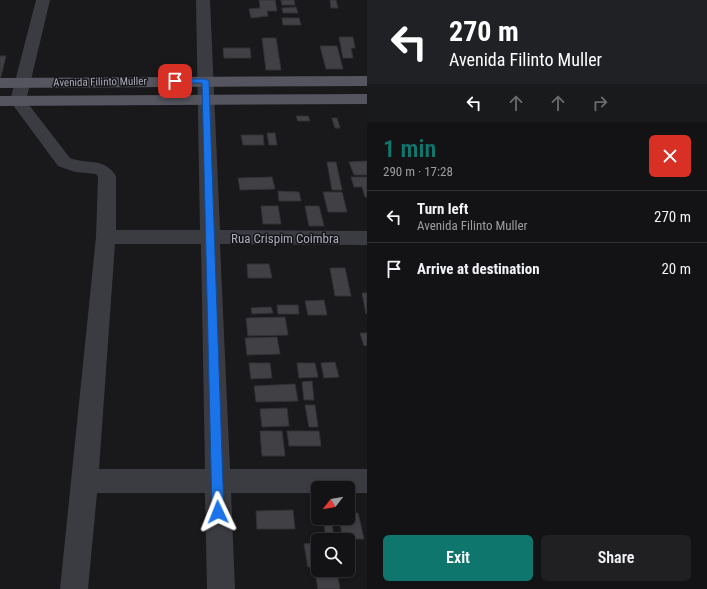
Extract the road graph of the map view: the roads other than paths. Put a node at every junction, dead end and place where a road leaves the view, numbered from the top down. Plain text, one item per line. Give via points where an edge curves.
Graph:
1 (43, 0) edge
2 (203, 0) edge
3 (367, 81) edge
4 (0, 83) edge
5 (22, 83) junction
6 (206, 90) junction
7 (367, 99) edge
8 (0, 101) edge
9 (18, 101) junction
10 (106, 237) junction
11 (210, 237) junction
12 (367, 238) edge
13 (85, 481) junction
14 (217, 481) junction
15 (367, 481) edge
16 (74, 589) edge
17 (221, 589) edge

1 - 5 street
2 - 6 street
3 - 6 main road, Avenida Filinto Muller
4 - 5 main road, Avenida Filinto Muller
5 - 6 main road, Avenida Filinto Muller
5 - 9 street
6 - 7 main road, Avenida Filinto Muller
6 - 9 main road, Avenida Filinto Muller
6 - 11 street
8 - 9 main road, Avenida Filinto Muller
9 - 10 street via 64,162 101,169 107,176
10 - 11 street, Rua Crispim Coimbra
10 - 13 street
11 - 12 street, Rua Crispim Coimbra
11 - 14 street
13 - 14 street
13 - 16 street
14 - 15 street
14 - 17 street

